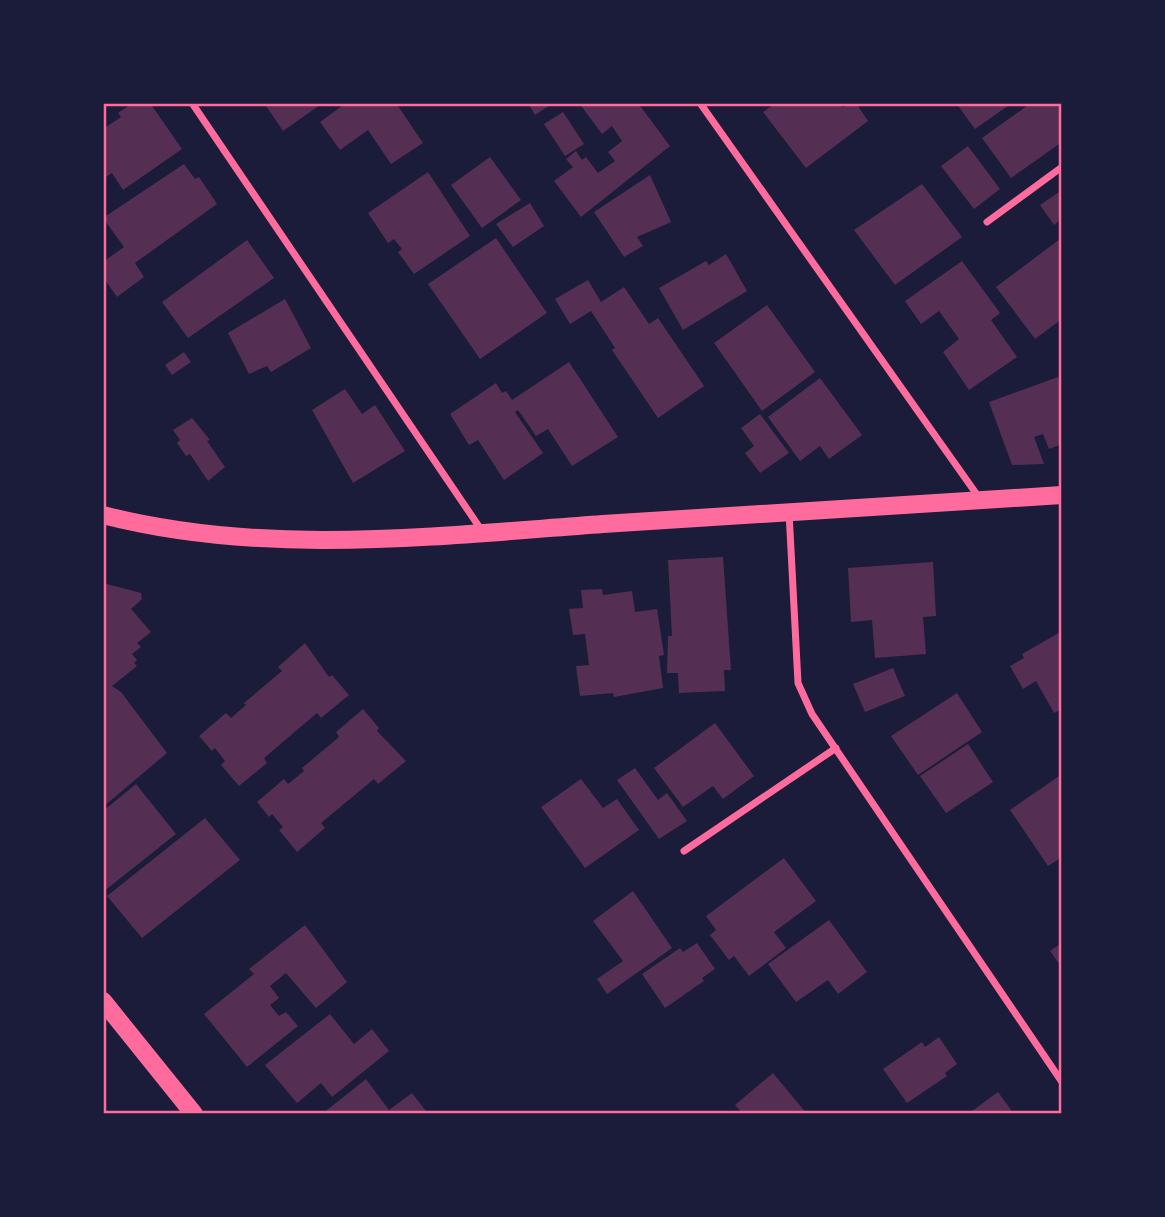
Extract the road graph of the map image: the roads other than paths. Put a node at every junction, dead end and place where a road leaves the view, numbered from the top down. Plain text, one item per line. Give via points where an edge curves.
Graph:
1 (192, 103) edge
2 (700, 103) edge
3 (1062, 167) edge
4 (987, 222) dead end
5 (1062, 495) edge
6 (981, 500) junction
7 (789, 511) junction
8 (103, 514) edge
9 (483, 532) junction
10 (836, 748) junction
11 (684, 851) dead end
12 (103, 1001) edge
13 (1062, 1082) edge
14 (188, 1112) edge

1 - 9 street
2 - 6 street
3 - 4 street
5 - 6 main road
6 - 7 main road
7 - 9 main road
7 - 10 street via 798,683 812,714
8 - 9 main road via 238,538 302,540
10 - 11 street
10 - 13 street
12 - 14 main road

